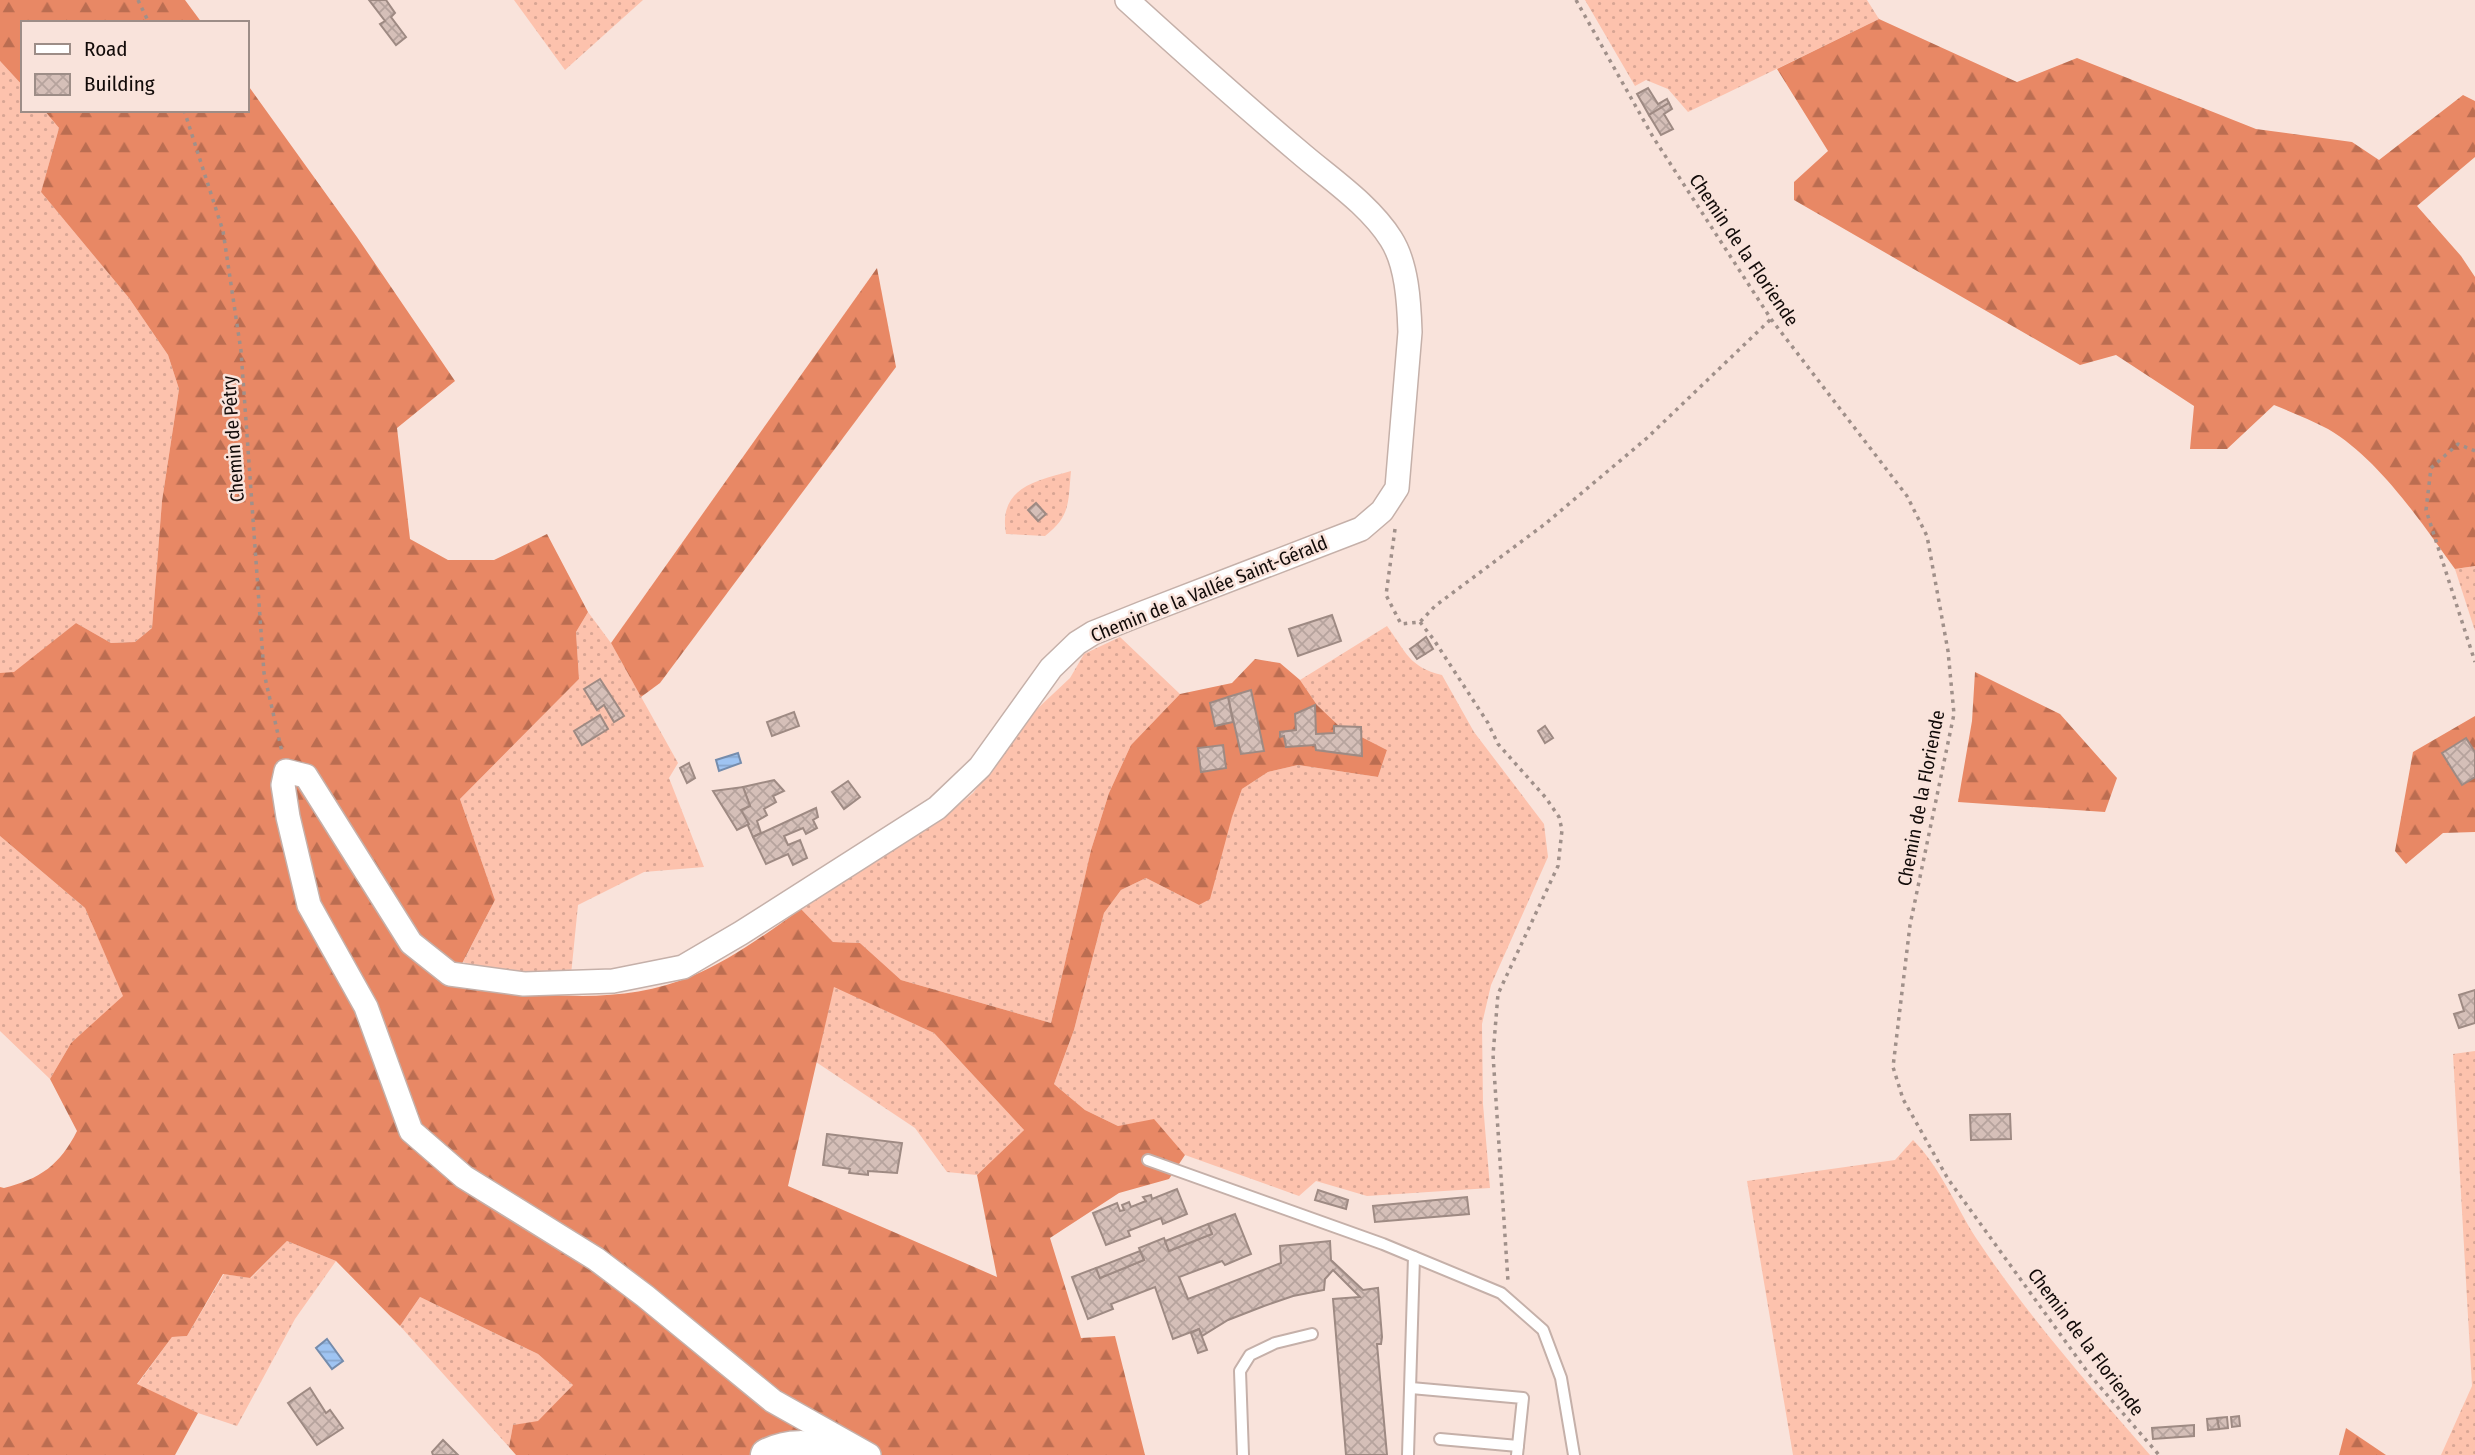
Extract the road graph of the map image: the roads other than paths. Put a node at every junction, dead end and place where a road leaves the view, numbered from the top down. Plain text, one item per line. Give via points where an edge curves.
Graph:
1 (1126, 0) edge
2 (1148, 1160) dead end
3 (1414, 1257) junction
4 (1312, 1334) dead end
5 (1411, 1388) junction
6 (1440, 1439) dead end
7 (1517, 1451) edge
8 (767, 1455) edge
9 (831, 1455) edge
10 (869, 1455) edge
11 (1243, 1455) edge
12 (1408, 1455) edge
13 (1574, 1455) edge

1 - 10 street, Chemin de la Vallée Saint-Gérald via 1367,210 1392,240 1409,307 1410,331 1400,469 1397,488 1382,511 1361,529 1077,643 1051,668 980,767 937,808 683,967 613,981 524,984 450,974 411,943 306,776 286,771 288,817 309,905 366,1007 411,1131 464,1177 606,1266 773,1401
2 - 3 lane
3 - 5 lane
3 - 13 lane via 1501,1293 1543,1331 1560,1378
4 - 11 lane via 1275,1343 1250,1356 1240,1371
5 - 7 lane via 1523,1398
5 - 12 lane
6 - 7 lane
8 - 9 street via 794,1447 821,1449

